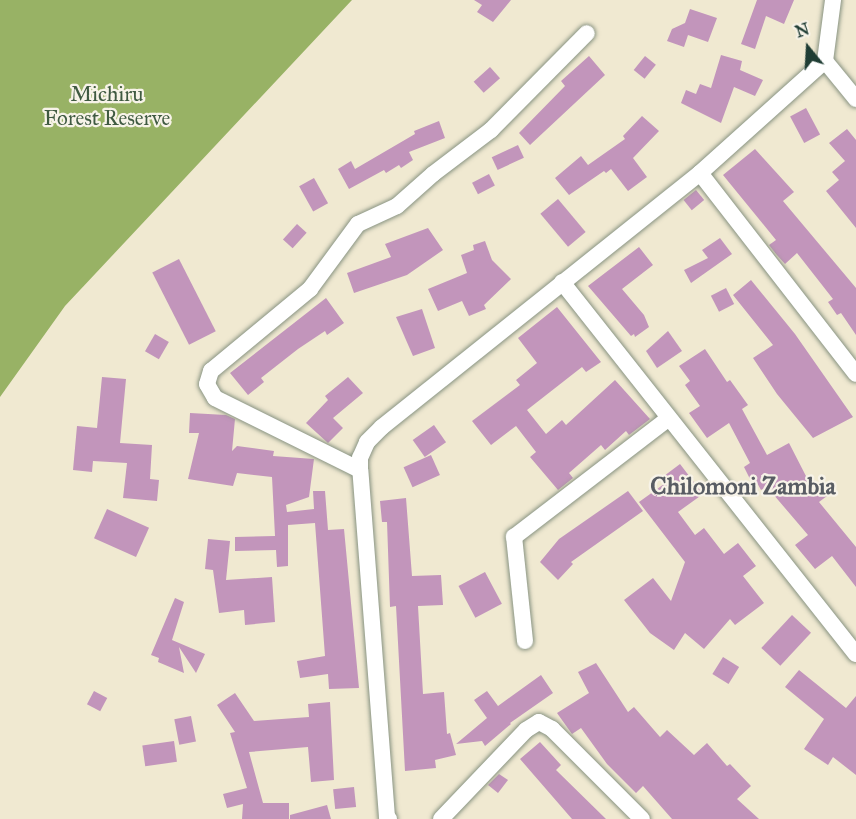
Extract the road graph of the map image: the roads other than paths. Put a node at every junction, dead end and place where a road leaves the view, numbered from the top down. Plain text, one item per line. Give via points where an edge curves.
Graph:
1 (833, 0) edge
2 (587, 33) dead end
3 (825, 61) junction
4 (856, 99) edge
5 (700, 173) junction
6 (562, 282) junction
7 (856, 374) edge
8 (669, 418) junction
9 (360, 470) junction
10 (525, 641) dead end
11 (856, 654) edge
12 (387, 818) edge
13 (441, 819) edge
14 (642, 819) edge

1 - 3 street
2 - 9 street via 491,130 397,206 358,224 310,289 211,371 207,384 215,398
3 - 4 street
3 - 5 street
5 - 6 street
5 - 7 street
6 - 8 street
6 - 9 street via 382,427 367,442
8 - 10 street via 514,537
8 - 11 street
9 - 12 street
13 - 14 street via 526,730 539,723 552,729

